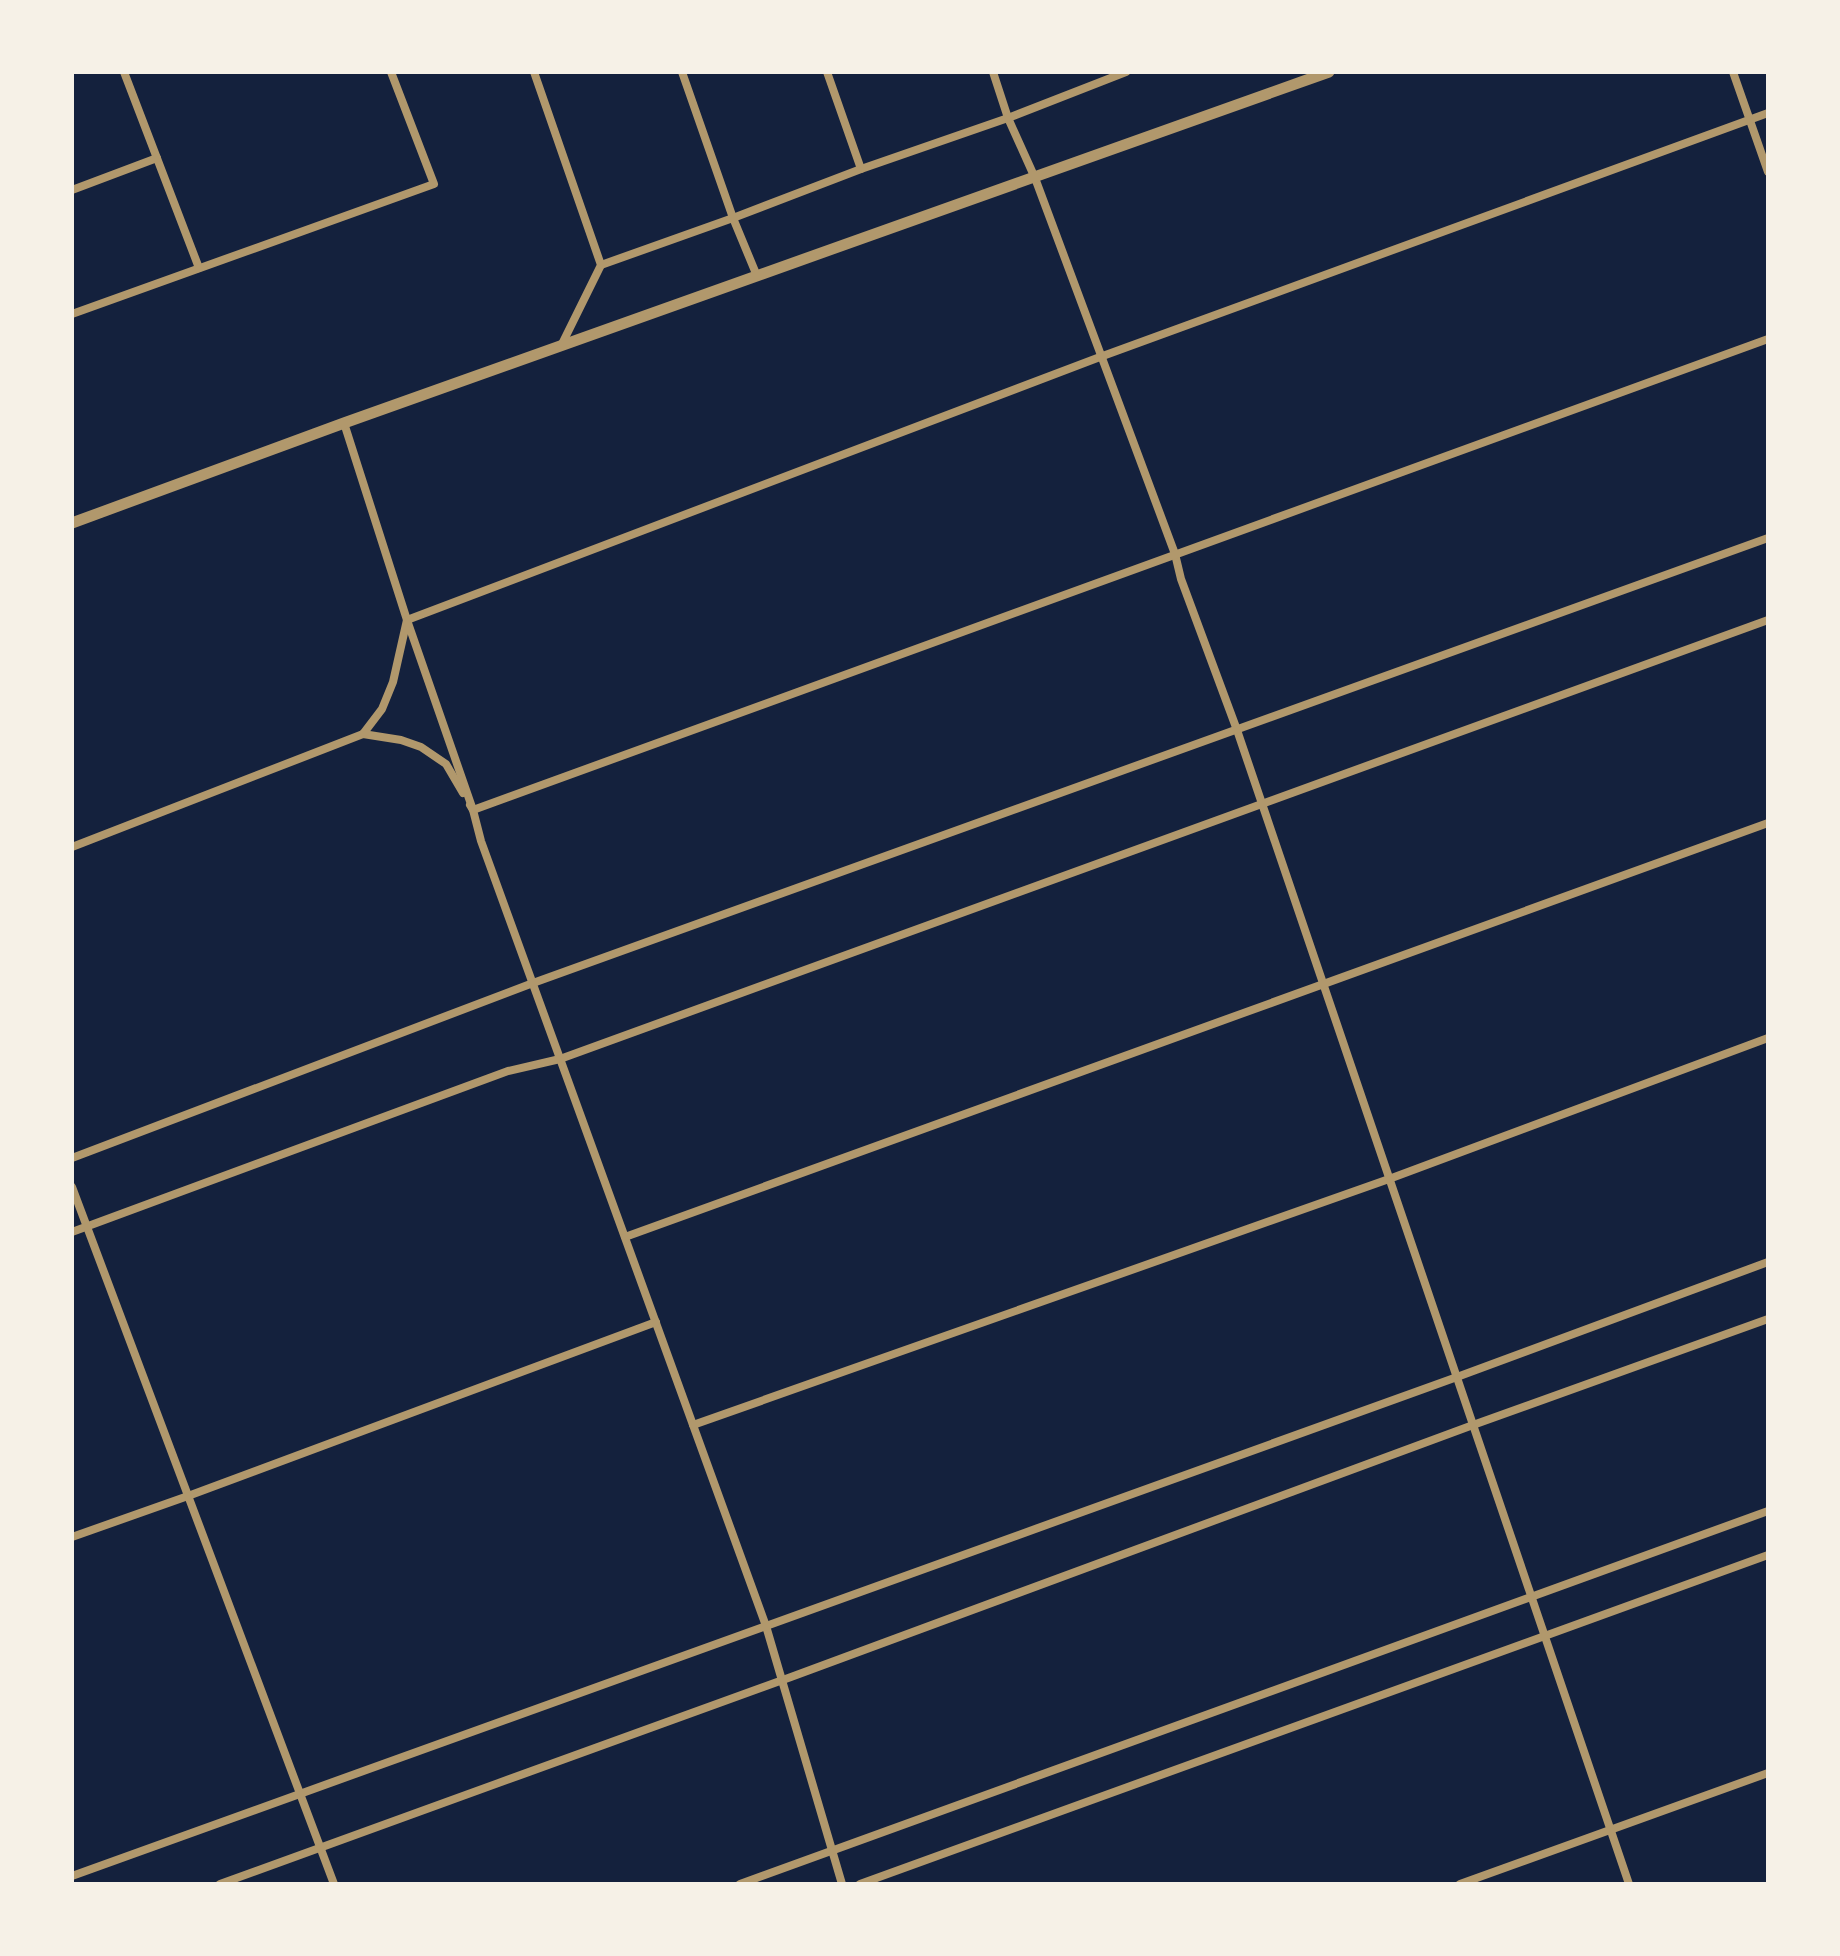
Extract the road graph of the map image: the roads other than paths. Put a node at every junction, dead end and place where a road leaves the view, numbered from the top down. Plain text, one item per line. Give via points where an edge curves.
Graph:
1 (124, 72) edge
2 (391, 72) edge
3 (534, 72) edge
4 (682, 72) edge
5 (827, 72) edge
6 (993, 72) edge
7 (1126, 72) edge
8 (1329, 72) edge
9 (1733, 72) edge
10 (1299, 78) edge
11 (1768, 113) edge
12 (1008, 118) junction
13 (1750, 119) junction
14 (157, 158) junction
15 (861, 169) junction
16 (1768, 172) edge
17 (1035, 178) junction
18 (72, 190) edge
19 (733, 218) junction
20 (601, 265) junction
21 (199, 268) junction
22 (757, 276) junction
23 (72, 314) edge
24 (1768, 339) edge
25 (561, 346) junction
26 (1100, 357) junction
27 (344, 423) junction
28 (72, 523) edge
29 (1768, 538) edge
30 (1175, 554) junction
31 (407, 620) junction
32 (1768, 620) edge
33 (1237, 730) junction
34 (363, 734) junction
35 (1262, 804) junction
36 (473, 810) junction
37 (1768, 823) edge
38 (72, 847) edge
39 (533, 983) junction
40 (1323, 985) junction
41 (1768, 1038) edge
42 (560, 1059) junction
43 (72, 1158) edge
44 (1389, 1179) junction
45 (72, 1187) edge
46 (86, 1226) junction
47 (72, 1232) edge
48 (625, 1237) junction
49 (1768, 1262) edge
50 (1768, 1319) edge
51 (656, 1322) junction
52 (1457, 1377) junction
53 (693, 1425) junction
54 (1473, 1425) junction
55 (188, 1496) junction
56 (1768, 1511) edge
57 (72, 1537) edge
58 (1768, 1555) edge
59 (1532, 1597) junction
60 (766, 1626) junction
61 (1545, 1636) junction
62 (782, 1681) junction
63 (1768, 1773) edge
64 (300, 1793) junction
65 (1611, 1830) junction
66 (321, 1847) junction
67 (832, 1850) junction
68 (72, 1876) edge
69 (220, 1884) edge
70 (334, 1884) edge
71 (740, 1884) edge
72 (842, 1884) edge
73 (860, 1884) edge
74 (1460, 1884) edge
75 (1629, 1884) edge

1 - 14 street
2 - 21 street via 434,184
3 - 20 street
4 - 19 street
5 - 15 street
6 - 12 street
7 - 12 street
8 - 10 street
9 - 13 street
10 - 17 street
11 - 13 street
12 - 15 street
12 - 17 street
13 - 16 street
13 - 26 street
14 - 18 street
14 - 21 street
15 - 19 street
17 - 22 street
17 - 26 street
19 - 20 street
19 - 22 street
20 - 25 street
21 - 23 street
22 - 25 street
24 - 30 street
25 - 27 street
26 - 30 street
26 - 31 street
27 - 28 street
27 - 31 street
29 - 33 street
30 - 33 street
30 - 36 street
31 - 34 street via 393,682
31 - 36 street
32 - 35 street
33 - 35 street
33 - 39 street
34 - 36 street via 421,747 446,764
34 - 38 street
35 - 40 street
35 - 42 street
36 - 39 street
37 - 40 street
39 - 42 street
39 - 43 street
40 - 44 street
40 - 48 street
41 - 44 street
42 - 46 street via 508,1071
42 - 48 street
44 - 52 street
44 - 53 street
45 - 46 street
46 - 47 street
46 - 55 street
48 - 51 street
49 - 52 street
50 - 54 street
51 - 53 street
51 - 55 street
52 - 54 street
52 - 60 street
53 - 60 street
54 - 59 street
54 - 62 street
55 - 57 street
55 - 64 street
56 - 59 street
58 - 61 street
59 - 61 street
59 - 67 street
60 - 62 street
60 - 64 street
61 - 65 street
61 - 73 street
62 - 66 street
62 - 67 street
63 - 65 street
64 - 66 street
64 - 68 street
65 - 74 street
65 - 75 street
66 - 69 street
66 - 70 street
67 - 71 street
67 - 72 street

